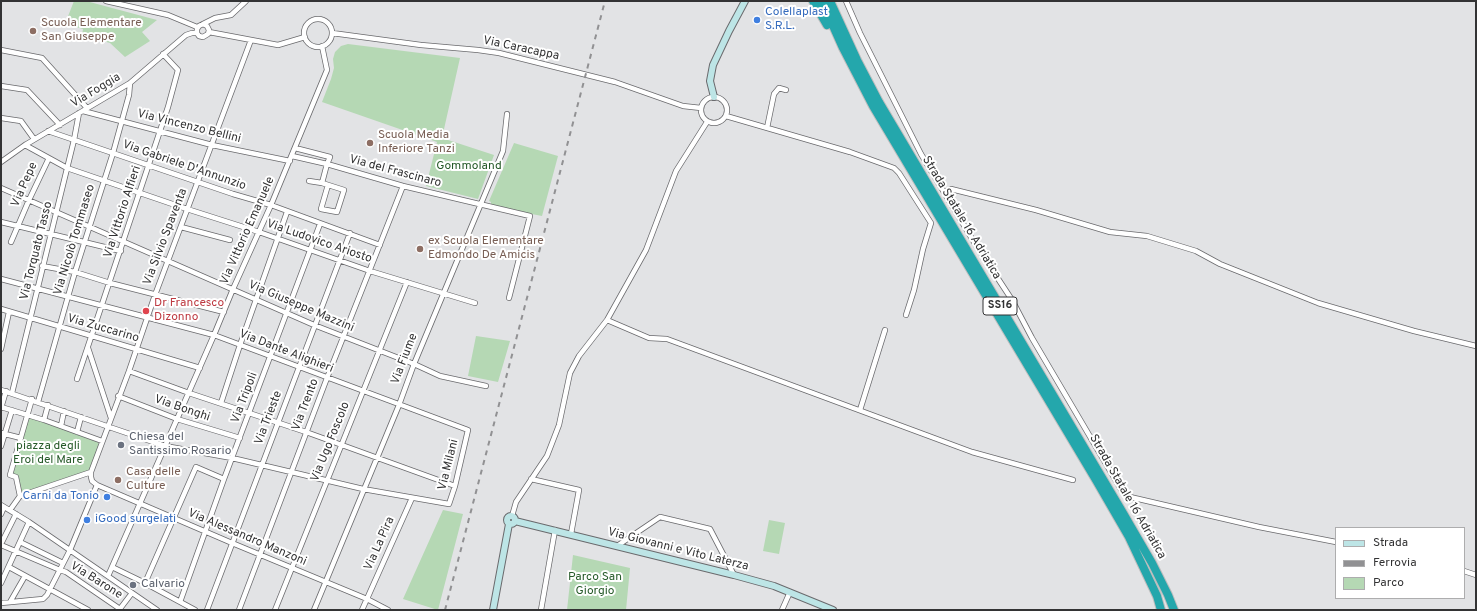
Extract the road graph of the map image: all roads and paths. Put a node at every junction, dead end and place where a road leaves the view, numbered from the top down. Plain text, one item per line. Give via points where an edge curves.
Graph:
1 (106, 1) edge
2 (246, 1) edge
3 (745, 1) edge
4 (813, 1) edge
5 (822, 1) edge
6 (830, 1) edge
7 (846, 1) edge
8 (203, 24) junction
9 (198, 27) junction
10 (209, 32) junction
11 (197, 33) junction
12 (332, 33) junction
13 (305, 37) junction
14 (251, 40) junction
15 (322, 46) junction
16 (1, 50) edge
17 (163, 54) junction
18 (848, 59) junction
19 (130, 83) junction
20 (1, 86) edge
21 (786, 90) dead end
22 (714, 97) junction
23 (701, 108) junction
24 (83, 111) junction
25 (507, 114) dead end
26 (726, 116) junction
27 (1, 118) edge
28 (122, 121) junction
29 (707, 122) junction
30 (60, 125) junction
31 (767, 128) junction
32 (48, 131) junction
33 (160, 131) junction
34 (34, 139) junction
35 (74, 140) junction
36 (25, 145) junction
37 (212, 145) junction
38 (295, 148) junction
39 (113, 153) junction
40 (292, 156) junction
41 (49, 158) junction
42 (290, 161) junction
43 (1, 162) edge
44 (327, 164) junction
45 (149, 166) junction
46 (67, 168) junction
47 (104, 180) junction
48 (309, 181) dead end
49 (198, 182) junction
50 (322, 183) junction
51 (328, 185) junction
52 (403, 186) junction
53 (1, 188) edge
54 (140, 192) junction
55 (944, 192) junction
56 (29, 200) junction
57 (481, 204) junction
58 (271, 205) junction
59 (187, 209) junction
60 (287, 212) junction
61 (56, 213) junction
62 (1, 222) edge
63 (320, 224) junction
64 (18, 226) junction
65 (90, 227) junction
66 (181, 227) junction
67 (259, 232) junction
68 (350, 233) junction
69 (51, 234) junction
70 (278, 238) junction
71 (230, 240) dead end
72 (11, 242) dead end
73 (124, 242) junction
74 (85, 243) junction
75 (380, 245) junction
76 (311, 250) junction
77 (121, 252) junction
78 (340, 260) junction
79 (167, 262) junction
80 (42, 266) junction
81 (370, 271) junction
82 (75, 272) junction
83 (1, 278) edge
84 (407, 282) junction
85 (110, 283) junction
86 (37, 288) junction
87 (233, 289) junction
88 (155, 294) junction
89 (443, 294) junction
90 (68, 296) junction
91 (509, 298) dead end
92 (257, 300) junction
93 (475, 303) dead end
94 (102, 305) junction
95 (1, 309) edge
96 (9, 312) junction
97 (224, 312) junction
98 (287, 313) junction
99 (906, 315) dead end
100 (148, 317) junction
101 (30, 318) junction
102 (607, 320) junction
103 (314, 325) junction
104 (61, 327) junction
105 (885, 330) dead end
106 (214, 335) junction
107 (92, 336) junction
108 (343, 336) junction
109 (240, 345) junction
110 (1476, 346) edge
111 (88, 348) junction
112 (1, 349) edge
113 (136, 349) junction
114 (379, 350) junction
115 (271, 357) junction
116 (414, 364) junction
117 (299, 367) junction
118 (200, 368) junction
119 (129, 371) junction
120 (326, 378) junction
121 (78, 379) dead end
122 (486, 386) dead end
123 (4, 390) edge
124 (363, 391) junction
125 (12, 393) junction
126 (189, 393) junction
127 (118, 396) junction
128 (32, 399) junction
129 (38, 402) junction
130 (221, 403) junction
131 (48, 405) junction
132 (399, 405) junction
133 (1, 407) edge
134 (12, 410) junction
135 (860, 410) junction
136 (64, 411) junction
137 (250, 413) junction
138 (27, 415) junction
139 (81, 417) junction
140 (111, 418) junction
141 (177, 418) junction
142 (44, 420) junction
143 (278, 423) junction
144 (60, 426) junction
145 (107, 427) junction
146 (468, 430) joint
147 (77, 432) junction
148 (306, 432) junction
149 (3, 434) edge
150 (21, 438) junction
151 (240, 438) junction
152 (102, 441) junction
153 (341, 445) junction
154 (1, 446) edge
155 (165, 446) junction
156 (377, 457) junction
157 (232, 458) junction
158 (262, 464) junction
159 (91, 472) junction
160 (290, 472) junction
161 (224, 479) junction
162 (531, 479) junction
163 (1073, 480) dead end
164 (327, 481) junction
165 (97, 485) junction
166 (455, 486) junction
167 (363, 489) junction
168 (20, 496) junction
169 (412, 498) junction
170 (140, 504) junction
171 (3, 506) edge
172 (10, 510) junction
173 (1, 514) edge
174 (16, 514) junction
175 (174, 518) junction
176 (512, 520) junction
177 (29, 522) junction
178 (555, 530) junction
179 (205, 532) junction
180 (571, 534) junction
181 (20, 542) junction
182 (1335, 542) edge
183 (232, 543) junction
184 (1, 545) edge
185 (616, 546) junction
186 (70, 550) junction
187 (15, 551) junction
188 (260, 555) junction
189 (64, 563) junction
190 (9, 567) junction
191 (112, 567) junction
192 (292, 568) junction
193 (60, 570) junction
194 (1465, 571) edge
195 (734, 575) junction
196 (1476, 575) edge
197 (25, 576) junction
198 (108, 576) junction
199 (325, 582) junction
200 (1, 583) edge
201 (146, 583) junction
202 (50, 589) junction
203 (132, 592) junction
204 (790, 592) junction
205 (367, 600) junction
206 (10, 602) junction
207 (180, 602) junction
208 (1, 603) edge
209 (80, 608) edge
210 (120, 609) edge
211 (88, 610) edge
212 (157, 610) edge
213 (195, 610) edge
214 (207, 610) edge
215 (239, 610) edge
216 (275, 610) edge
217 (314, 610) edge
218 (362, 610) edge
219 (388, 610) edge
220 (493, 610) edge
221 (541, 610) edge
222 (782, 610) edge
223 (833, 610) edge
224 (1162, 610) edge
225 (1174, 610) edge

1 - 9 street via 168,15
2 - 8 street via 231,15 215,18
3 - 22 street via 713,64 710,81
4 - 18 highway
5 - 18 highway, Strada Statale 16 Adriatica / SS16
6 - 225 highway, Strada Statale 16 Adriatica / SS16 via 853,53 879,102 1123,513 1152,563
7 - 55 street via 911,135
8 - 9 street
8 - 10 street
9 - 11 street
10 - 11 street via 203,37
10 - 14 street
11 - 17 street, Via Foggia via 186,35
12 - 13 street via 329,24 316,19 305,28
12 - 15 street via 329,42
12 - 23 street, Via Caracappa via 499,53 615,82 683,106
13 - 14 street via 278,45
13 - 15 street via 314,46
14 - 37 street, Via Silvio Spaventa
15 - 38 street, Via Vittorio Emanuele via 327,70
16 - 24 street via 42,58
17 - 19 street, Via Foggia
17 - 33 street, Via Vittorio Alfieri via 178,70
18 - 224 highway, Strada Statale 16 Adriatica / SS16 via 909,168 1122,524
19 - 24 street, Via Foggia
19 - 28 street, Via Nicolò Tommaseo
20 - 30 street via 27,90
21 - 31 street via 779,88 774,94
22 - 23 street via 705,100
22 - 26 street via 725,103
23 - 29 street via 702,116
24 - 28 street, Via Vincenzo Bellini
24 - 30 street, Via Foggia
24 - 35 street, Via Torquato Tasso
25 - 57 street, Via Fiume via 503,151
26 - 29 street via 716,124
26 - 31 street
27 - 34 street via 21,121
28 - 33 street, Via Vincenzo Bellini
28 - 39 street, Via Nicolò Tommaseo
29 - 102 street via 676,171 646,250
30 - 32 street, Via Foggia
31 - 99 street via 850,152 894,168 899,173 931,223
32 - 34 street, Via Foggia
32 - 35 street, Via Gabriele D'Annunzio
33 - 37 street, Via Vincenzo Bellini
33 - 45 street, Via Vittorio Alfieri
34 - 36 street, Via Foggia
35 - 39 street, Via Gabriele D'Annunzio
35 - 46 street, Via Torquato Tasso
36 - 41 street, Via Ludovico Ariosto
36 - 43 street, Via Foggia
37 - 42 street, Via Vincenzo Bellini
37 - 49 street, Via Silvio Spaventa
38 - 40 street, Via Vittorio Emanuele
38 - 44 street via 330,157
39 - 45 street, Via Gabriele D'Annunzio
39 - 47 street, Via Nicolò Tommaseo
40 - 42 street, Via Vittorio Emanuele
40 - 44 street, Via del Frascinaro
41 - 46 street, Via Ludovico Ariosto
41 - 56 street, Via Pepe
42 - 58 street, Via Vittorio Emanuele
44 - 50 street
44 - 52 street, Via del Frascinaro
45 - 49 street, Via Gabriele D'Annunzio
45 - 54 street, Via Vittorio Alfieri
46 - 47 street, Via Ludovico Ariosto
46 - 61 street, Via Torquato Tasso
47 - 54 street, Via Ludovico Ariosto
47 - 65 street, Via Nicolò Tommaseo
48 - 50 street
49 - 58 street, Via Gabriele D'Annunzio
49 - 59 street, Via Silvio Spaventa
50 - 51 street
51 - 51 street via 344,190 337,212 320,209
52 - 57 street, Via del Frascinaro
52 - 75 street, Via Trento
53 - 56 street, Via Giuseppe Mazzini
54 - 59 street, Via Ludovico Ariosto
54 - 73 street, Via Vittorio Alfieri
55 - 110 street via 951,189 1029,208 1110,232 1147,236 1196,251 1220,264 1318,303
55 - 182 street via 1012,300 1125,495 1259,527
56 - 61 street, Via Giuseppe Mazzini
56 - 64 street, Via Pepe
57 - 89 street, Via Fiume
57 - 91 street, Via del Frascinaro via 530,216
58 - 60 street, Via Gabriele D'Annunzio
58 - 67 street, Via Vittorio Emanuele
59 - 66 street, Via Silvio Spaventa
59 - 67 street, Via Ludovico Ariosto
60 - 63 street, Via Gabriele D'Annunzio
60 - 70 street
61 - 65 street, Via Giuseppe Mazzini
61 - 69 street, Via Torquato Tasso
62 - 64 street
63 - 68 street, Via Gabriele D'Annunzio
63 - 76 street, Via Tripoli
64 - 69 street
64 - 72 street, Via Pepe
65 - 73 street, Via Giuseppe Mazzini
65 - 74 street, Via Nicolò Tommaseo
66 - 71 street
66 - 79 street, Via Silvio Spaventa
67 - 70 street, Via Ludovico Ariosto
67 - 87 street, Via Vittorio Emanuele
68 - 75 street, Via Gabriele D'Annunzio
68 - 78 street, Via Trieste
69 - 74 street
69 - 80 street, Via Torquato Tasso
70 - 76 street, Via Ludovico Ariosto
70 - 92 street
73 - 77 street, Via Vittorio Alfieri
73 - 79 street, Via Giuseppe Mazzini
74 - 77 street
74 - 82 street, Via Nicolò Tommaseo
75 - 81 street, Via Trento
76 - 78 street, Via Ludovico Ariosto
76 - 98 street, Via Tripoli
77 - 85 street, Via Vittorio Alfieri
78 - 81 street, Via Ludovico Ariosto
78 - 103 street, Via Trieste
79 - 87 street, Via Giuseppe Mazzini
79 - 88 street, Via Silvio Spaventa
80 - 82 street
80 - 86 street, Via Torquato Tasso
81 - 84 street, Via Ludovico Ariosto
81 - 108 street, Via Trento
82 - 85 street
82 - 90 street, Via Nicolò Tommaseo
83 - 86 street, Via Dante Alighieri
84 - 89 street, Via Ludovico Ariosto
84 - 114 street, Via Ugo Foscolo
85 - 88 street
85 - 94 street, Via Vittorio Alfieri
86 - 90 street, Via Dante Alighieri
86 - 101 street, Via Torquato Tasso
87 - 92 street, Via Giuseppe Mazzini
87 - 97 street, Via Vittorio Emanuele
88 - 97 street
88 - 100 street, Via Silvio Spaventa
89 - 93 street, Via Ludovico Ariosto
89 - 116 street, Via Fiume
90 - 94 street, Via Dante Alighieri
90 - 104 street, Via Nicolò Tommaseo
92 - 98 street, Via Giuseppe Mazzini
92 - 109 street
94 - 100 street, Via Dante Alighieri
94 - 107 street, Via Vittorio Alfieri
95 - 96 street, Via Zuccarino
96 - 101 street, Via Zuccarino
96 - 112 street
97 - 106 street, Via Vittorio Emanuele
98 - 103 street, Via Giuseppe Mazzini
98 - 115 street, Via Tripoli
100 - 106 street, Via Dante Alighieri
100 - 113 street, Via Silvio Spaventa
101 - 104 street, Via Zuccarino
101 - 125 street, Via Torquato Tasso
102 - 135 street via 649,338 667,339
102 - 162 street via 579,356 570,373 559,425 547,456
103 - 108 street, Via Giuseppe Mazzini
103 - 117 street, Via Trieste
104 - 107 street, Via Zuccarino
104 - 129 street, Via Nicolò Tommaseo
105 - 135 street
106 - 109 street, Via Dante Alighieri
106 - 118 street, Via Vittorio Emanuele
107 - 111 street, Via Vittorio Alfieri
107 - 113 street, Via Zuccarino
108 - 114 street, Via Giuseppe Mazzini
108 - 120 street, Via Trento
109 - 115 street, Via Dante Alighieri
109 - 130 street
111 - 121 street, Via Vittorio Alfieri
111 - 140 street
113 - 118 street, Via Zuccarino
113 - 119 street, Via Silvio Spaventa
114 - 116 street, Via Giuseppe Mazzini
114 - 124 street, Via Ugo Foscolo
115 - 117 street, Via Dante Alighieri
115 - 137 street, Via Tripoli
116 - 122 street, Via Giuseppe Mazzini via 440,376
116 - 132 street, Via Fiume
117 - 120 street, Via Dante Alighieri
117 - 143 street, Via Trieste
118 - 126 street, Via Vittorio Emanuele
119 - 126 street
119 - 127 street, Via Silvio Spaventa
120 - 124 street, Via Dante Alighieri
120 - 148 street, Via Trento
123 - 125 street
123 - 133 street
124 - 132 street, Via Dante Alighieri
124 - 153 street, Via Ugo Foscolo
125 - 128 street
126 - 130 street
126 - 141 street, Via Vittorio Emanuele
127 - 140 street, Via Silvio Spaventa
127 - 141 street, Via Bonghi
128 - 129 street
128 - 138 street
129 - 131 street
130 - 137 street
131 - 136 street
131 - 142 street
132 - 146 street, Via Dante Alighieri
132 - 156 street, Via Fiume
133 - 134 street
134 - 138 street
134 - 149 street
135 - 163 street via 972,452
136 - 139 street
136 - 144 street
137 - 143 street
137 - 151 street, Via Tripoli
138 - 142 street
138 - 150 street
139 - 145 street
139 - 147 street
140 - 145 street, Via Silvio Spaventa
141 - 151 street, Via Bonghi
141 - 155 street, Via Vittorio Emanuele
142 - 144 street
143 - 148 street
143 - 158 street, Via Trieste
144 - 147 street
145 - 152 street, Via Silvio Spaventa
145 - 155 street
146 - 166 street, Via Milani
147 - 152 street
148 - 153 street
148 - 160 street, Via Trento
149 - 150 street
149 - 154 street
150 - 168 street via 10,475 16,477
151 - 157 street, Via Tripoli
152 - 159 street, Via Silvio Spaventa
153 - 156 street
153 - 164 street, Via Ugo Foscolo
155 - 157 street
155 - 170 street, Via Vittorio Emanuele
156 - 166 street
156 - 167 street, Via Fiume
157 - 158 street
157 - 161 street, Via Tripoli
158 - 160 street
158 - 183 street, Via Trieste
159 - 165 street via 92,481
159 - 168 street
160 - 164 street
160 - 188 street, Via Trento
161 - 175 street via 196,467
161 - 179 street, Via Tripoli
162 - 176 street via 516,502
162 - 180 street via 579,490
164 - 167 street
164 - 192 street, Via Ugo Foscolo
165 - 170 street, Via Alessandro Manzoni
165 - 186 street
166 - 169 street, Via Milani via 449,504
167 - 169 street
167 - 199 street, Via Fiume
168 - 172 street
169 - 205 street, Via La Pira
170 - 175 street, Via Alessandro Manzoni
170 - 191 street, Via Vittorio Emanuele
171 - 172 street
171 - 173 street
172 - 174 street
174 - 177 street
174 - 184 street
175 - 179 street, Via Alessandro Manzoni
175 - 201 street
176 - 178 street, Via Giovanni e Vito Laterza
176 - 220 street
177 - 181 street
177 - 186 street
178 - 180 street, Via Giovanni e Vito Laterza
178 - 221 street
179 - 183 street, Via Alessandro Manzoni
179 - 207 street, Via Tripoli
180 - 185 street, Via Giovanni e Vito Laterza
181 - 187 street
181 - 189 street
183 - 188 street, Via Alessandro Manzoni
183 - 214 street, Via Trieste
184 - 187 street, Via Barone
185 - 195 street, Via Giovanni e Vito Laterza
185 - 195 street via 660,518 710,530
186 - 189 street
186 - 198 street
187 - 190 street
187 - 193 street, Via Barone
188 - 192 street, Via Alessandro Manzoni
188 - 215 street, Via Trento
189 - 193 street
190 - 197 street
190 - 200 street
191 - 198 street, Via Vittorio Emanuele
191 - 201 street
192 - 199 street, Via Alessandro Manzoni
192 - 216 street, Via Ugo Foscolo
193 - 202 street
193 - 210 street, Via Barone
194 - 196 street
195 - 204 street, Via Giovanni e Vito Laterza
197 - 202 street
197 - 206 street
198 - 203 street
199 - 205 street, Via Alessandro Manzoni
199 - 217 street, Via Fiume
201 - 207 street
202 - 206 street via 43,599
202 - 209 street
203 - 210 street
203 - 212 street
204 - 222 street
204 - 223 street, Via Giovanni e Vito Laterza
205 - 218 street, Via La Pira
205 - 219 street, Via Alessandro Manzoni
206 - 208 street
207 - 213 street
209 - 211 street

